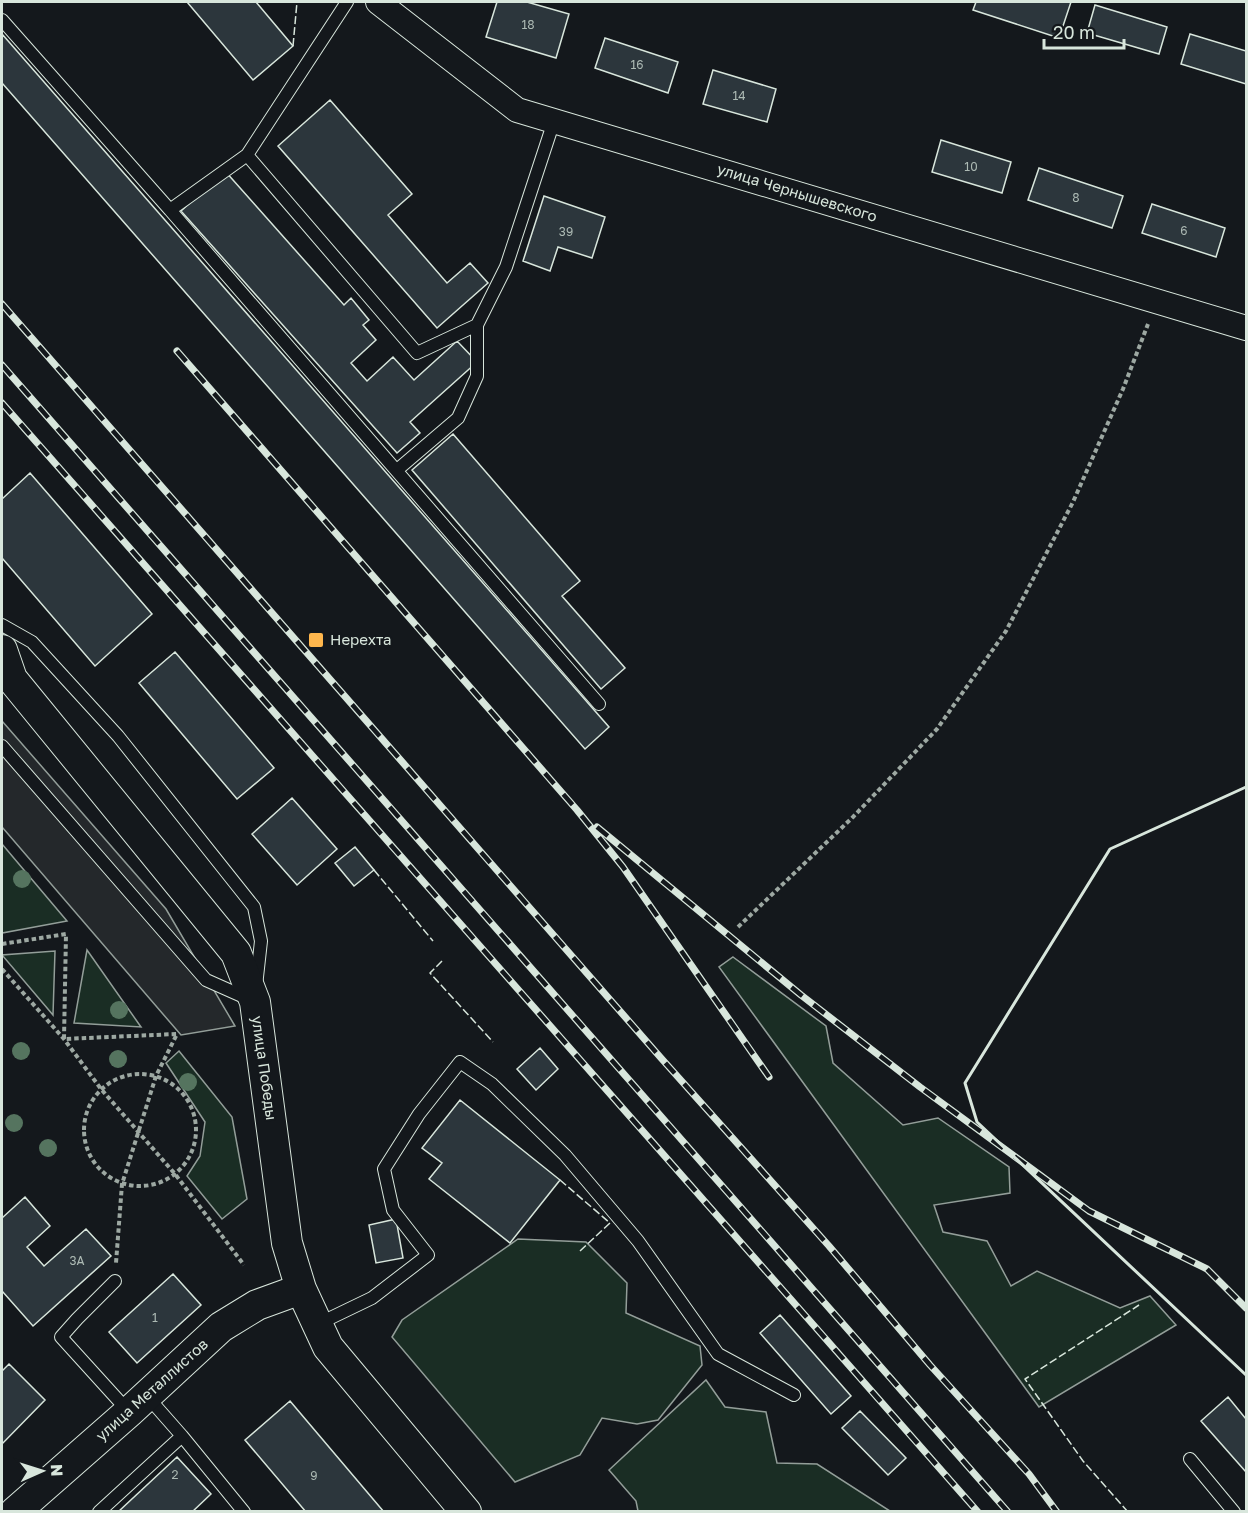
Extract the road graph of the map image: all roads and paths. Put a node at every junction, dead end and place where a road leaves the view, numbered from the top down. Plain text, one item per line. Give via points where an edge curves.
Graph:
1 (347, 2) edge
2 (378, 2) edge
3 (2, 20) edge
4 (554, 121) junction
5 (247, 155) junction
6 (170, 210) junction
7 (1157, 300) junction
8 (477, 325) junction
9 (1246, 328) edge
10 (397, 470) junction
11 (2, 624) edge
12 (2, 650) edge
13 (599, 704) dead end
14 (2, 746) edge
15 (738, 927) dead end
16 (2, 944) edge
17 (2, 969) edge
18 (255, 1002) junction
19 (64, 1038) junction
20 (156, 1076) junction
21 (101, 1089) junction
22 (138, 1132) junction
23 (175, 1174) junction
24 (122, 1184) junction
25 (244, 1264) dead end
26 (115, 1281) joint
27 (301, 1289) junction
28 (317, 1324) junction
29 (794, 1395) dead end
30 (137, 1404) junction
31 (182, 1436) junction
32 (1190, 1459) dead end
33 (241, 1510) edge
34 (15, 1512) edge
35 (99, 1512) edge
36 (466, 1512) edge
37 (1234, 1512) edge

1 - 5 lane
2 - 4 street, улица Чернышевского via 517,110
3 - 6 lane
4 - 7 street, улица Чернышевского
4 - 8 lane via 506,267
5 - 6 lane
5 - 8 lane via 417,353
6 - 10 lane
7 - 9 street, улица Чернышевского
7 - 15 path via 1073,502 1006,632 937,729 853,817
8 - 10 lane via 477,376 458,418
10 - 13 lane
11 - 18 lane via 32,642 118,736 254,907 261,941
12 - 18 street, улица Победы via 12,679 236,953
14 - 18 lane via 206,980
16 - 19 path via 66,933
17 - 19 path
18 - 27 street, улица Победы via 287,1243
19 - 20 path via 177,1034
19 - 21 path
20 - 21 path via 118,1078
20 - 22 path
20 - 23 path via 186,1097 195,1121 194,1146
21 - 22 path
21 - 24 path via 83,1123 84,1142 105,1175
22 - 23 path
22 - 24 path
23 - 24 path via 160,1183 141,1187
23 - 25 path
24 - 26 path
26 - 30 lane via 61,1337
27 - 28 street, улица Победы
27 - 30 street, улица Металлистов via 257,1305 221,1327
28 - 29 lane via 372,1298 428,1256 393,1210 384,1169 419,1114 460,1062 492,1084 565,1155 638,1241 718,1354
28 - 36 street, улица Победы via 328,1347
30 - 31 lane
30 - 34 street, улица Металлистов
31 - 33 lane
31 - 35 lane
32 - 37 lane

